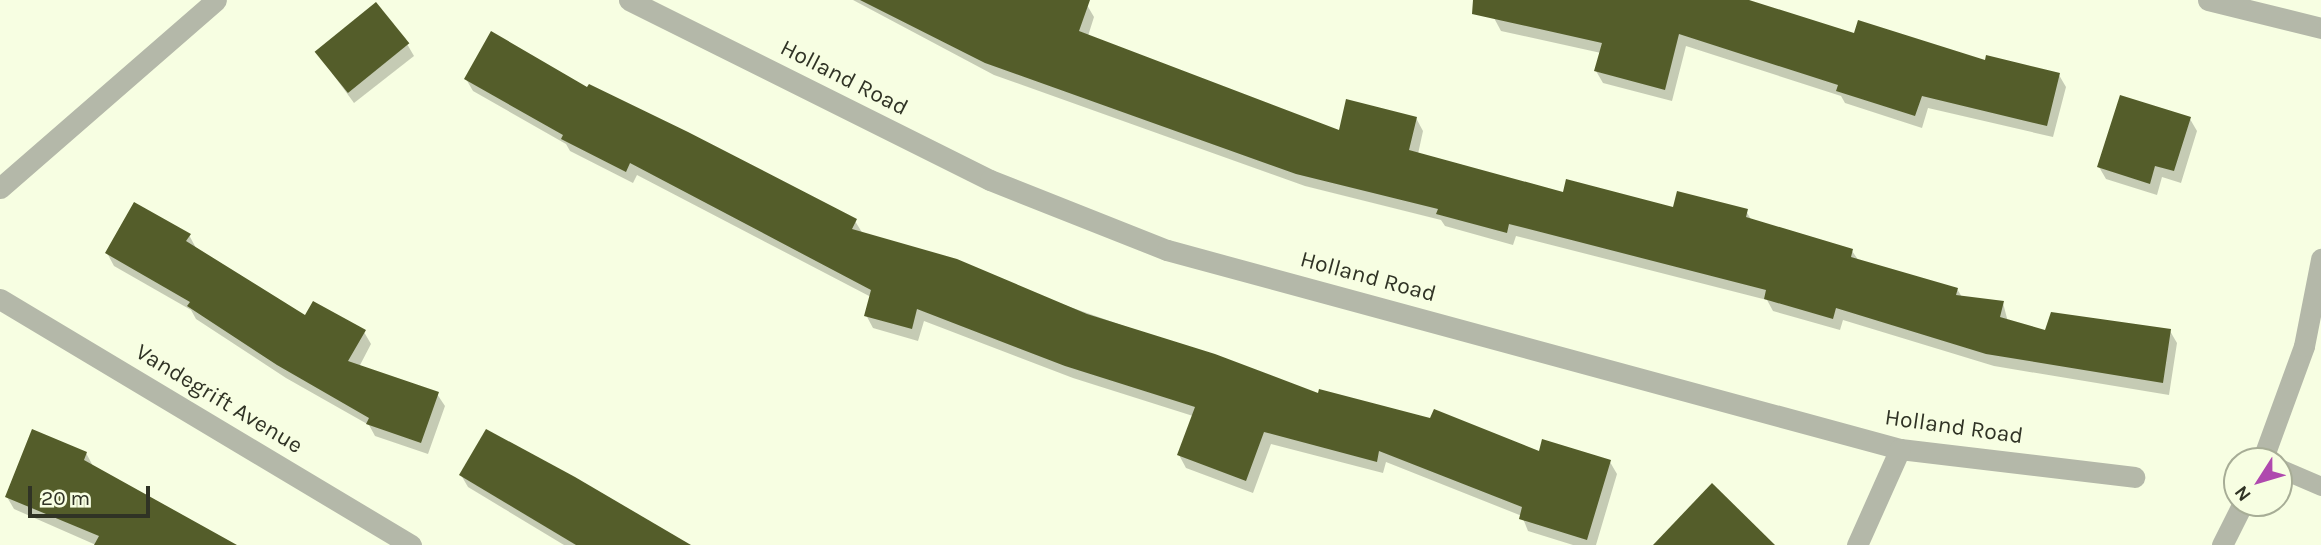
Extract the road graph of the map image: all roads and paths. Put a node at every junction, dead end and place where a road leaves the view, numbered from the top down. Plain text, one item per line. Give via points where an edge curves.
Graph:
1 (216, 0) edge
2 (629, 0) edge
3 (2208, 0) edge
4 (2321, 28) edge
5 (0, 188) edge
6 (2321, 260) edge
7 (0, 299) edge
8 (2267, 447) edge
9 (1900, 449) junction
10 (2293, 474) edge
11 (2134, 477) dead end
12 (2321, 486) edge
13 (2236, 517) edge
14 (411, 545) edge
15 (1857, 545) edge
16 (2222, 545) edge

1 - 5 street
2 - 9 street, Holland Road via 990,180 1167,250
3 - 4 street
6 - 8 street via 2304,346
7 - 14 street, Vandegrift Avenue
9 - 11 street, Holland Road
9 - 15 street
10 - 12 lane
13 - 16 street

